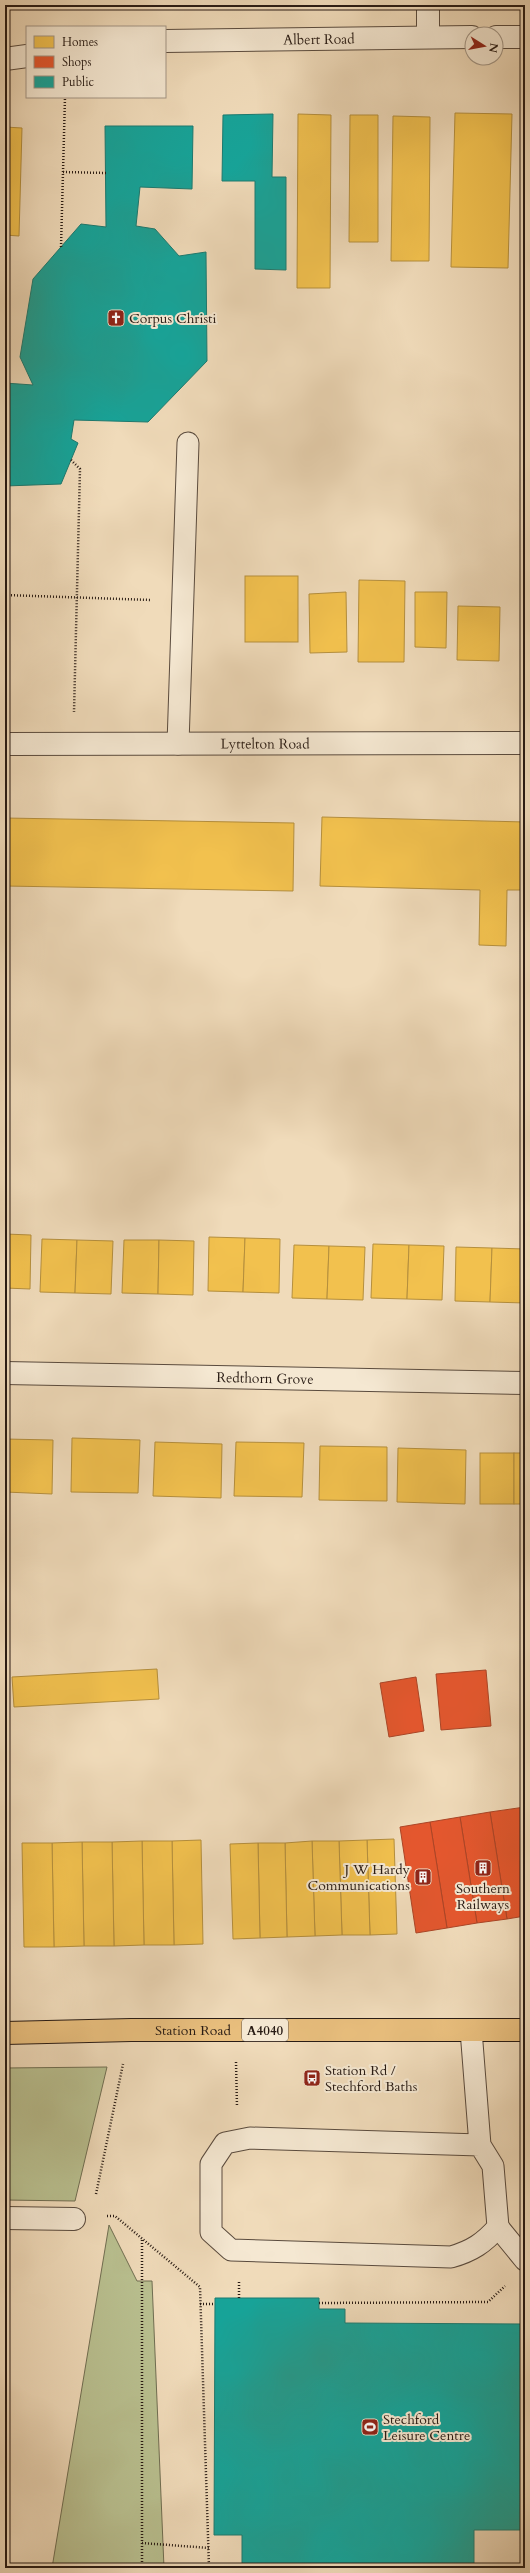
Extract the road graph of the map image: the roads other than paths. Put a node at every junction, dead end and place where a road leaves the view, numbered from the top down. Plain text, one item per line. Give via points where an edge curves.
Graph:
1 (428, 5) edge
2 (428, 37) junction
3 (464, 37) edge
4 (504, 37) edge
5 (525, 37) edge
6 (166, 41) edge
7 (26, 56) edge
8 (5, 59) edge
9 (188, 443) dead end
10 (525, 743) edge
11 (5, 744) edge
12 (178, 744) junction
13 (5, 1373) edge
14 (525, 1383) edge
15 (471, 2030) junction
16 (525, 2030) edge
17 (5, 2033) edge
18 (480, 2145) junction
19 (5, 2218) edge
20 (74, 2219) dead end
21 (498, 2227) junction
22 (525, 2260) edge

1 - 2 street
2 - 3 street, Albert Road
2 - 6 street, Albert Road
4 - 5 street
7 - 8 street
9 - 12 lane
10 - 12 street, Lyttelton Road
11 - 12 street, Lyttelton Road
13 - 14 street, Redthorn Grove
15 - 16 main road, Station Road / A4040
15 - 17 main road, Station Road / A4040 via 130,2030
15 - 18 lane
18 - 21 lane via 493,2166
18 - 21 lane via 250,2138 225,2143 211,2164 211,2232 231,2250 451,2257 471,2252
19 - 20 street
21 - 22 lane

